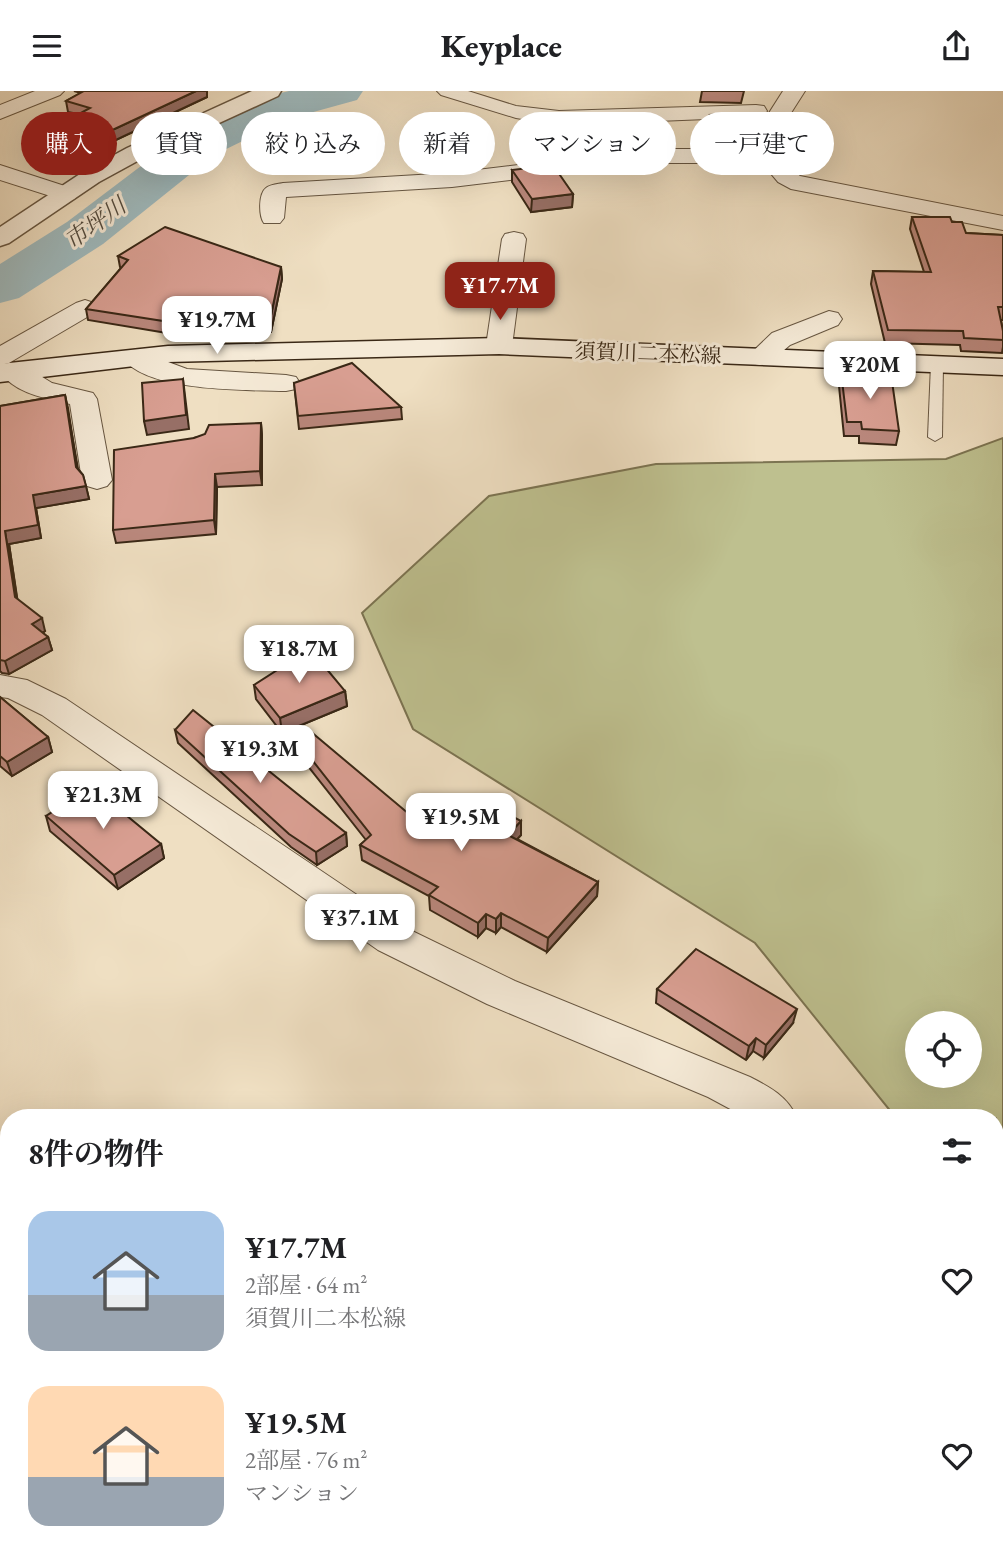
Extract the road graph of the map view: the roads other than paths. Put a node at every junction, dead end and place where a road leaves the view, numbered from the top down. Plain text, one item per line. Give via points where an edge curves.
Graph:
1 (53, 91) edge
2 (270, 91) edge
3 (448, 91) edge
4 (794, 91) edge
5 (756, 111) dead end
6 (781, 112) edge
7 (0, 113) edge
8 (690, 156) edge
9 (0, 172) edge
10 (783, 175) edge
11 (66, 194) junction
12 (272, 218) dead end
13 (1003, 223) edge
14 (0, 238) edge
15 (514, 239) dead end
16 (85, 308) edge
17 (830, 319) dead end
18 (499, 346) junction
19 (760, 357) junction
20 (136, 358) junction
21 (937, 364) junction
22 (4, 367) edge
23 (1003, 367) edge
24 (286, 383) dead end
25 (935, 437) dead end
26 (102, 461) dead end
27 (0, 686) edge
28 (765, 1109) edge

1 - 7 street
2 - 11 main road via 135,153
3 - 5 street via 502,110 545,118
4 - 6 street
8 - 12 street via 650,156 452,180 283,190 274,193
9 - 11 street
10 - 13 street via 791,181
11 - 14 main road
15 - 18 street
16 - 22 street
17 - 19 street via 781,339
18 - 19 main road, 須賀川二本松線
18 - 20 main road, 須賀川二本松線
19 - 21 main road, 須賀川二本松線
20 - 22 main road, 須賀川二本松線
20 - 24 street via 152,370 217,380
21 - 23 main road, 須賀川二本松線
21 - 25 lane
22 - 26 street via 42,389 83,399
27 - 28 street via 15,688 54,707 392,939 444,969 657,1056

